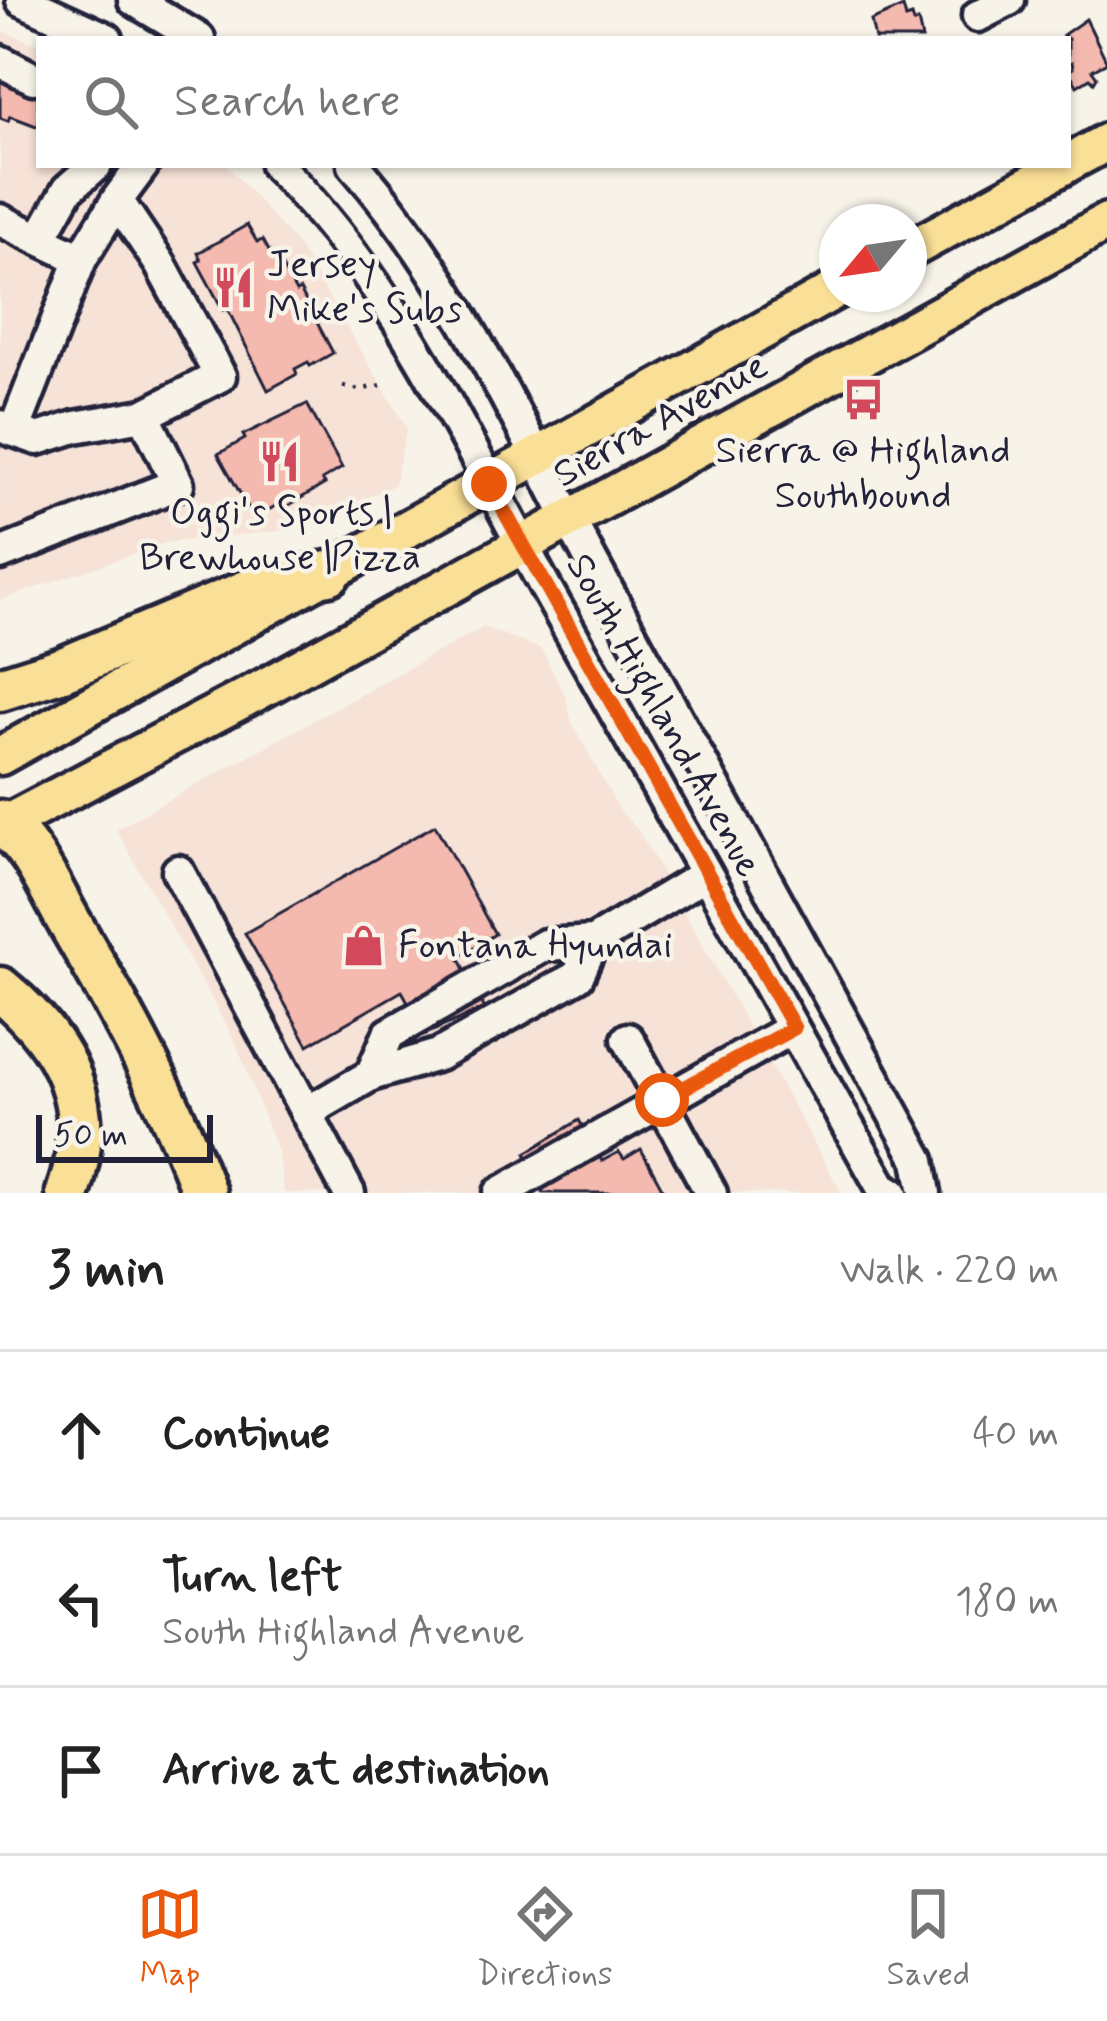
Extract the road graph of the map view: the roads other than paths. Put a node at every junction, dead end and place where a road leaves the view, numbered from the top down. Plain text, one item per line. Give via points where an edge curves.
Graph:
1 (22, 0) edge
2 (134, 0) edge
3 (1009, 0) edge
4 (978, 16) dead end
5 (100, 36) edge
6 (194, 36) edge
7 (0, 61) edge
8 (33, 78) dead end
9 (1107, 142) edge
10 (1071, 161) edge
11 (92, 168) edge
12 (140, 168) edge
13 (278, 168) edge
14 (357, 168) edge
15 (1059, 168) edge
16 (117, 200) junction
17 (0, 220) edge
18 (1107, 222) edge
19 (40, 239) junction
20 (927, 240) edge
21 (81, 259) junction
22 (819, 299) edge
23 (143, 415) junction
24 (7, 429) edge
25 (537, 457) junction
26 (489, 484) junction
27 (569, 519) junction
28 (523, 546) junction
29 (0, 554) edge
30 (329, 573) junction
31 (0, 689) edge
32 (0, 756) edge
33 (2, 824) edge
34 (178, 871) dead end
35 (706, 874) junction
36 (593, 942) junction
37 (0, 989) edge
38 (794, 1028) junction
39 (628, 1039) dead end
40 (371, 1075) junction
41 (662, 1100) junction
42 (306, 1113) junction
43 (68, 1193) edge
44 (204, 1193) edge
45 (349, 1193) edge
46 (500, 1193) edge
47 (712, 1193) edge
48 (892, 1193) edge
49 (926, 1193) edge

1 - 5 street
2 - 6 street
3 - 4 street
7 - 8 street
9 - 10 main road
11 - 19 street via 68,189
12 - 16 street
13 - 26 street, South Highland Avenue via 370,275
14 - 25 street, South Highland Avenue via 437,273
15 - 20 main road
16 - 21 street
16 - 23 street via 220,376
17 - 19 street
18 - 27 main road, Sierra Avenue
19 - 21 street
21 - 24 street
22 - 25 main road, Sierra Avenue
23 - 24 street via 38,440
23 - 29 street via 178,484
25 - 26 main road, Sierra Avenue
25 - 27 street, South Highland Avenue
26 - 28 street, South Highland Avenue
26 - 30 main road, Sierra Avenue
27 - 28 main road, Sierra Avenue
27 - 49 street, South Highland Avenue via 919,1160
28 - 33 main road, Sierra Avenue
28 - 35 street, South Highland Avenue
30 - 31 highway via 268,583
30 - 32 main road, Sierra Avenue
33 - 44 highway via 34,860 143,1051
34 - 42 street
35 - 36 street
35 - 38 street, South Highland Avenue
36 - 40 street via 578,976 438,1055
36 - 40 street via 545,945 389,1034
37 - 43 highway via 61,1054 77,1096 80,1146
38 - 41 street
38 - 48 street, South Highland Avenue
39 - 41 street
40 - 42 street
41 - 46 street
41 - 47 street
42 - 45 street

